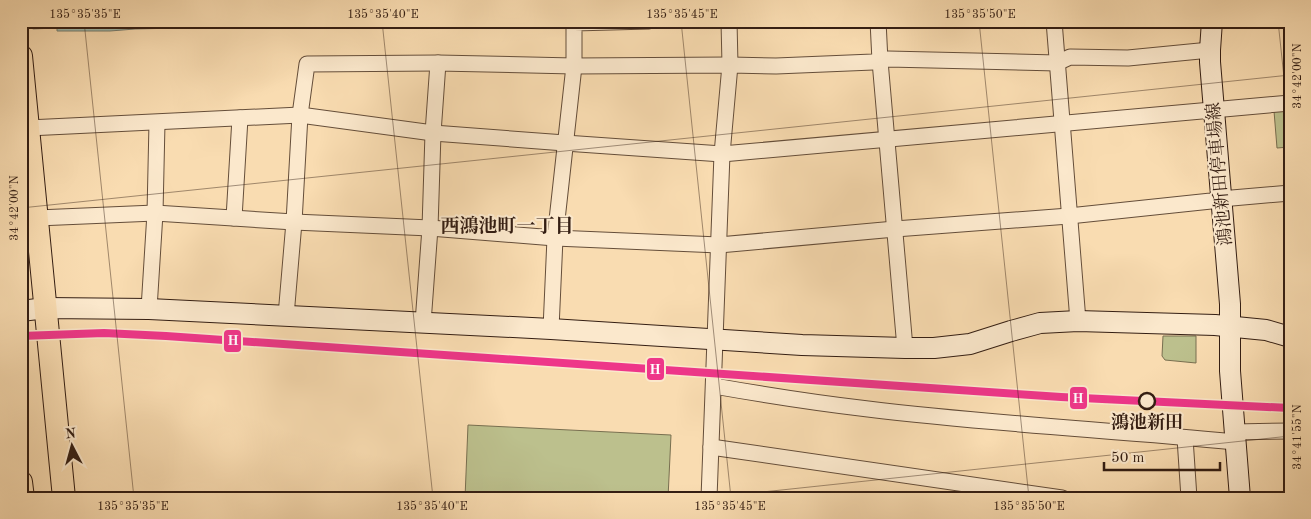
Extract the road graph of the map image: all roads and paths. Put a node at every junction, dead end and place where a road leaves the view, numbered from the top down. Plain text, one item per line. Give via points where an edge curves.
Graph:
1 (649, 21) edge
2 (729, 21) edge
3 (878, 21) edge
4 (1054, 21) edge
5 (1212, 21) edge
6 (1210, 50) junction
7 (21, 56) edge
8 (880, 60) junction
9 (1057, 62) junction
10 (438, 63) junction
11 (730, 65) junction
12 (574, 66) junction
13 (1290, 103) edge
14 (1214, 110) junction
15 (300, 115) junction
16 (240, 118) junction
17 (157, 122) junction
18 (1063, 124) junction
19 (28, 128) junction
20 (433, 133) junction
21 (887, 139) junction
22 (565, 143) junction
23 (722, 154) junction
24 (1290, 193) edge
25 (1222, 199) junction
26 (155, 213) junction
27 (1069, 216) junction
28 (37, 218) junction
29 (234, 218) junction
30 (294, 222) junction
31 (430, 228) junction
32 (895, 229) junction
33 (555, 238) junction
34 (719, 245) junction
35 (46, 308) junction
36 (149, 309) junction
37 (21, 311) edge
38 (286, 316) junction
39 (1078, 321) junction
40 (423, 323) junction
41 (1230, 327) junction
42 (551, 329) junction
43 (1290, 337) edge
44 (715, 339) junction
45 (905, 348) junction
46 (714, 386) junction
47 (1290, 431) edge
48 (1235, 437) junction
49 (1185, 438) junction
50 (711, 447) junction
51 (21, 482) edge
52 (23, 498) edge
53 (64, 498) edge
54 (709, 498) edge
55 (1062, 498) edge
56 (1189, 498) edge
57 (1240, 498) edge

1 - 12 street via 574,23
2 - 11 street
3 - 8 street
4 - 9 street
5 - 6 street, 鴻池新田停車場線
6 - 9 street via 1128,58 1070,57
6 - 14 street, 鴻池新田停車場線
7 - 19 main road
8 - 9 street
8 - 11 street via 776,66
8 - 21 street
9 - 18 street
10 - 12 street
10 - 15 street via 307,64
10 - 20 street
11 - 12 street
11 - 23 street
12 - 22 street
13 - 14 street
14 - 18 street
14 - 25 street, 鴻池新田停車場線
15 - 16 street
15 - 20 street
15 - 30 street
16 - 17 street
16 - 29 street
17 - 19 street
17 - 26 street
18 - 21 street
18 - 27 street
19 - 28 main road
20 - 22 street
20 - 31 street
21 - 23 street
21 - 32 street
22 - 23 street
22 - 33 street
23 - 34 street
24 - 25 street
25 - 27 street
25 - 41 street, 鴻池新田停車場線
26 - 28 street
26 - 29 street
26 - 36 street
27 - 32 street
27 - 39 street
28 - 35 main road
29 - 30 street
30 - 31 street
30 - 38 street
31 - 33 street
31 - 40 street
32 - 34 street
32 - 45 street
33 - 34 street
33 - 42 street
34 - 44 street
35 - 36 street
35 - 37 street
35 - 53 main road
36 - 38 street
38 - 40 street
39 - 41 street
39 - 45 street via 1040,324 970,344
40 - 42 street
41 - 43 street via 1266,330
41 - 48 street, 鴻池新田停車場線
42 - 44 street
44 - 45 street
44 - 46 street
46 - 49 street via 869,409
46 - 50 street
47 - 48 street
48 - 49 street
48 - 57 street, 鴻池新田停車場線
49 - 56 street
50 - 54 street
50 - 55 street
51 - 52 main road

